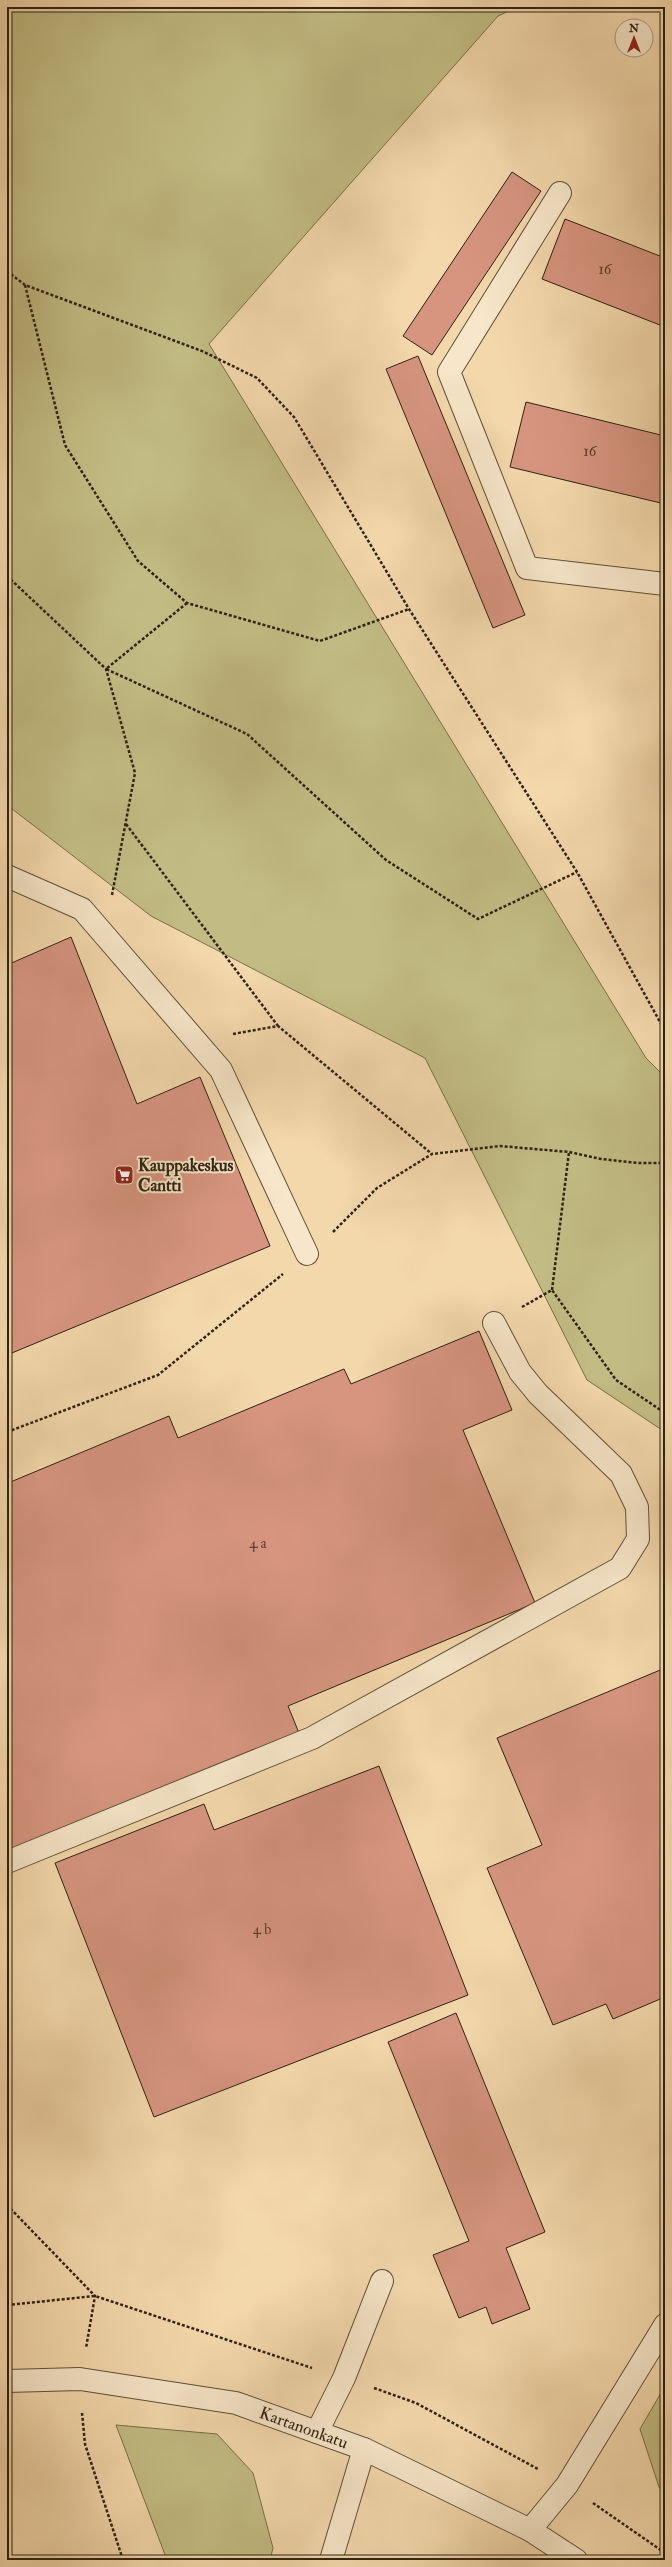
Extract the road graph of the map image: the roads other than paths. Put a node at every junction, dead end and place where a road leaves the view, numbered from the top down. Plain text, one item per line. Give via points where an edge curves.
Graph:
1 (560, 193) dead end
2 (665, 584) edge
3 (7, 876) edge
4 (307, 1254) road end
5 (494, 1323) road end
6 (7, 1862) edge
7 (382, 2281) dead end
8 (665, 2325) edge
9 (7, 2381) edge
10 (317, 2432) junction
11 (364, 2449) junction
12 (530, 2530) junction
13 (331, 2560) edge
14 (576, 2560) edge

1 - 2 street via 449,372 527,568
3 - 4 street via 82,909 221,1070
5 - 6 street via 520,1372 538,1394 621,1474 636,1507 638,1539 620,1568 312,1738
7 - 10 street via 344,2378
8 - 12 street via 567,2485
9 - 10 street, Kartanonkatu via 80,2379 236,2403
10 - 11 street, Kartanonkatu
11 - 12 street, Kartanonkatu
11 - 13 street
12 - 14 street, Kartanonkatu

